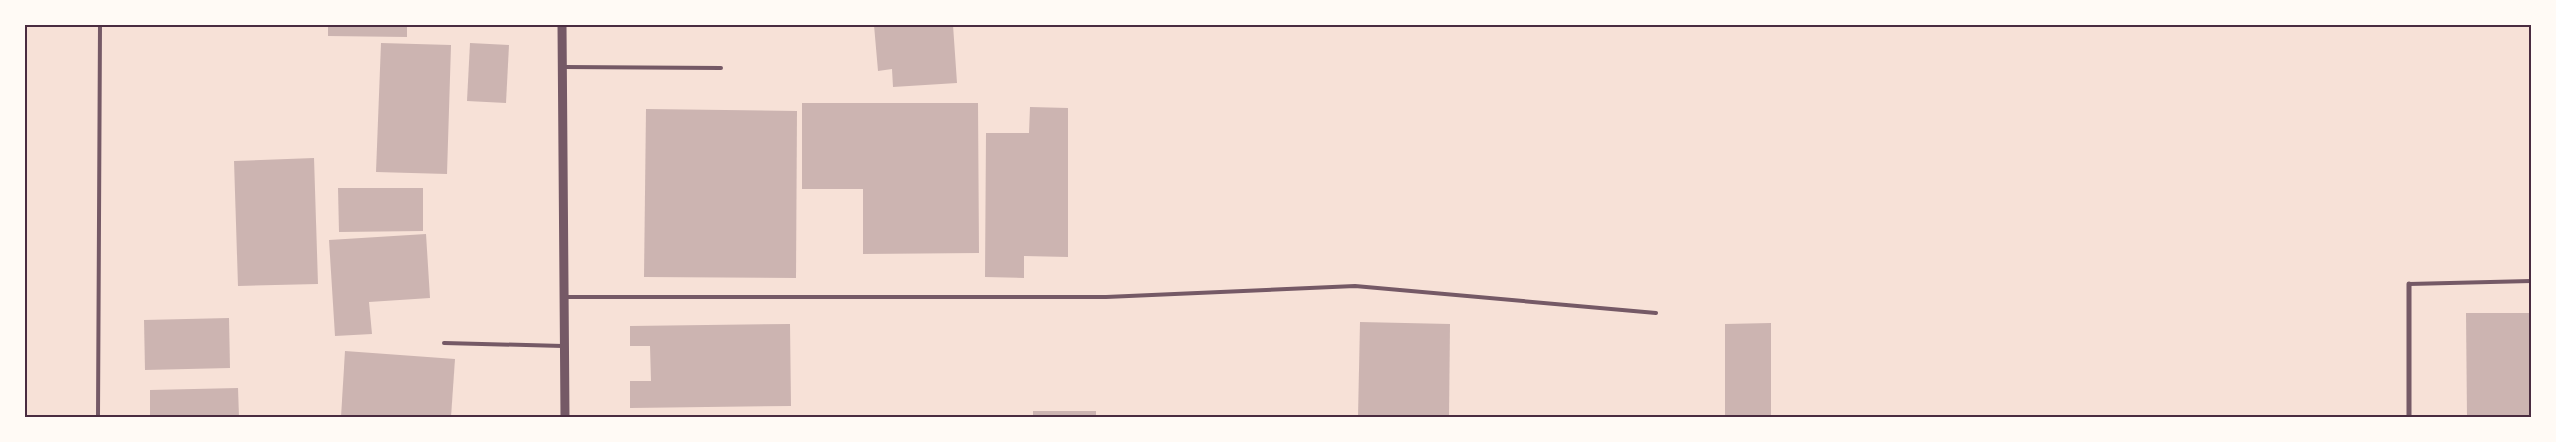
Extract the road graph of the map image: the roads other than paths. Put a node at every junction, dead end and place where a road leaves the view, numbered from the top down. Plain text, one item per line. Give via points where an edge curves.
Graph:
1 (100, 25) edge
2 (562, 25) edge
3 (562, 67) junction
4 (721, 68) dead end
5 (2531, 281) edge
6 (2409, 284) joint
7 (564, 298) junction
8 (1656, 313) dead end
9 (444, 343) dead end
10 (565, 346) junction
11 (98, 417) edge
12 (565, 417) edge
13 (2409, 417) edge

1 - 11 lane
2 - 3 street
3 - 4 lane
3 - 7 street
5 - 6 lane
6 - 13 street
7 - 8 lane via 1106,297 1355,286
7 - 10 street
9 - 10 lane
10 - 12 street

